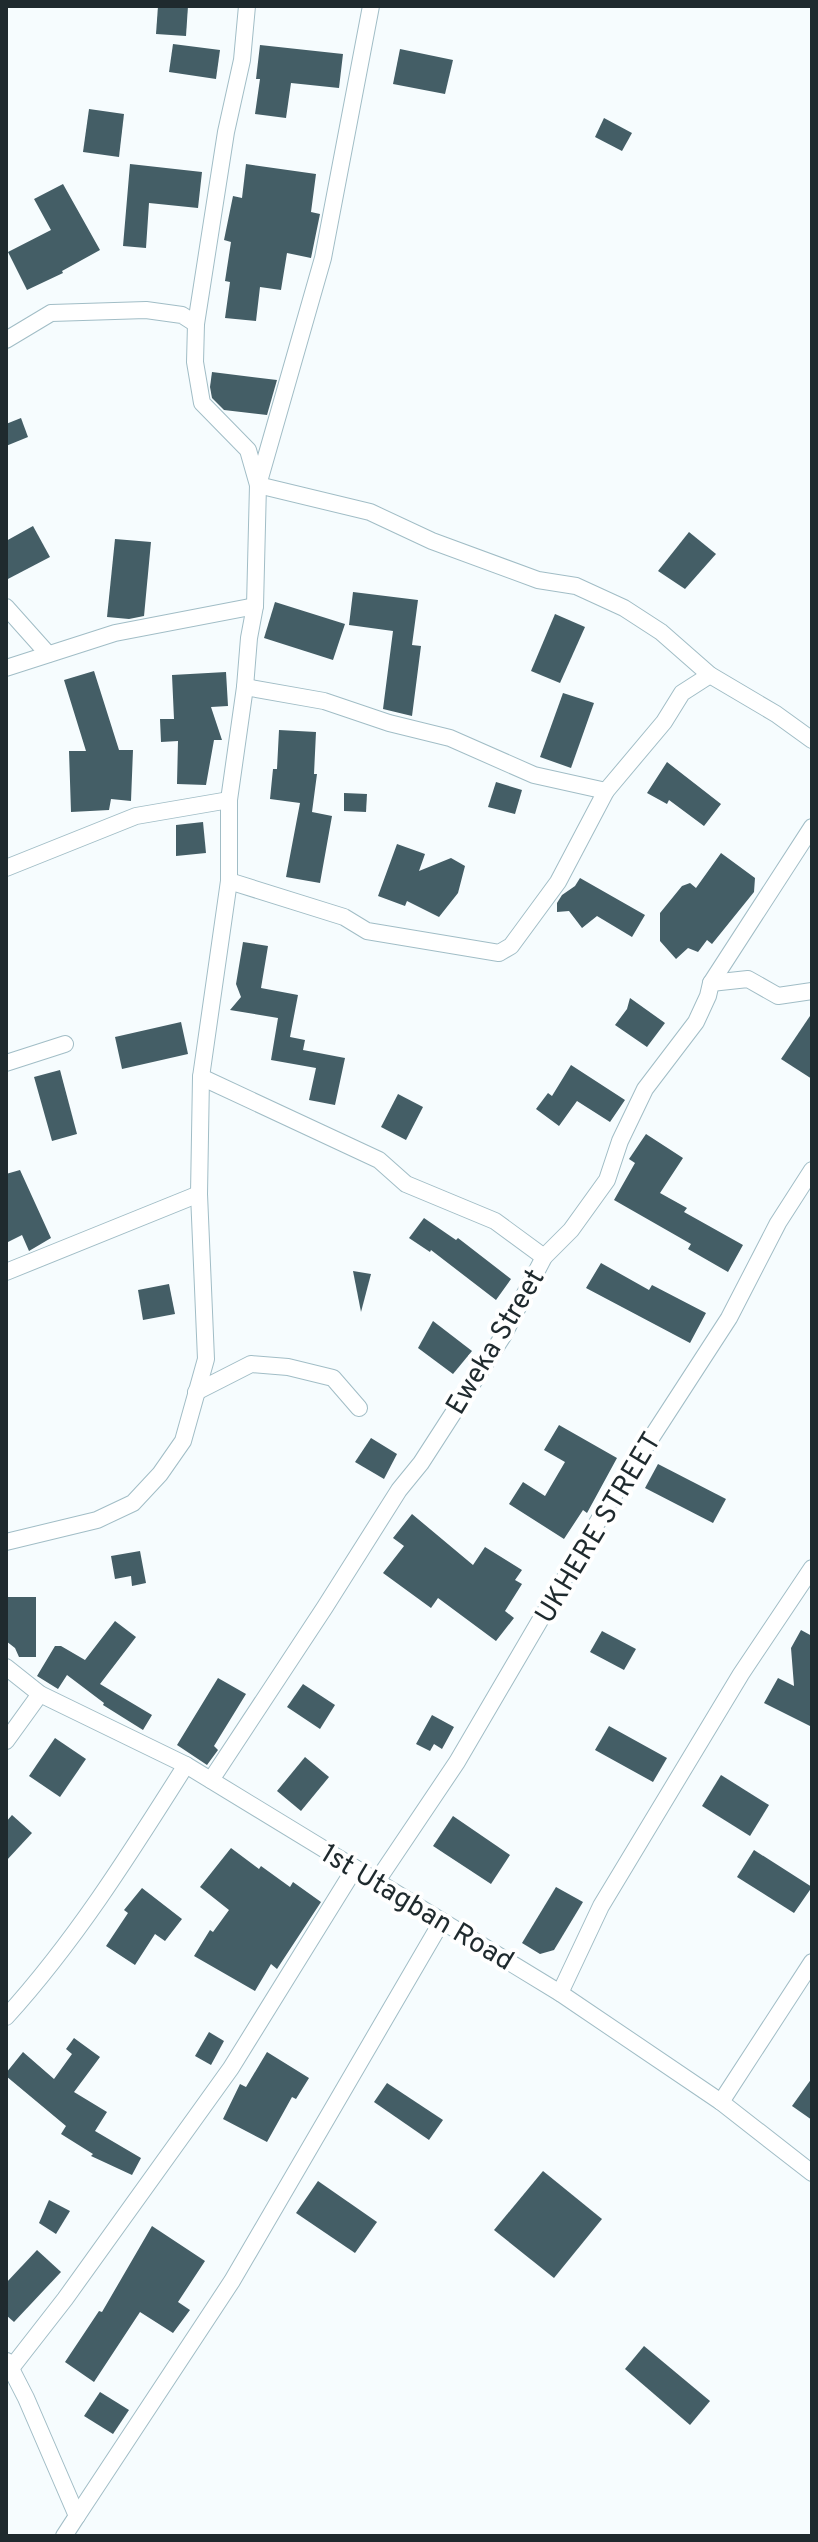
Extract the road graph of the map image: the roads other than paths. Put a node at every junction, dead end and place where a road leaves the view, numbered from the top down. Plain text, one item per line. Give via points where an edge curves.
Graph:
1 (247, 6) edge
2 (371, 6) edge
3 (196, 324) junction
4 (6, 340) edge
5 (258, 485) junction
6 (255, 606) junction
7 (6, 607) edge
8 (48, 654) junction
9 (6, 668) edge
10 (710, 675) junction
11 (245, 687) junction
12 (812, 740) edge
13 (606, 791) junction
14 (229, 800) junction
15 (812, 827) edge
16 (6, 868) edge
17 (229, 881) junction
18 (711, 983) junction
19 (812, 991) edge
20 (65, 1044) dead end
21 (6, 1063) edge
22 (201, 1077) junction
23 (812, 1170) edge
24 (199, 1194) junction
25 (544, 1257) junction
26 (6, 1272) edge
27 (196, 1392) junction
28 (359, 1408) dead end
29 (6, 1542) edge
30 (812, 1568) edge
31 (6, 1667) edge
32 (40, 1694) junction
33 (6, 1741) edge
34 (186, 1765) junction
35 (211, 1780) junction
36 (355, 1868) junction
37 (377, 1881) junction
38 (442, 1921) junction
39 (812, 1962) edge
40 (560, 1993) junction
41 (6, 2017) edge
42 (721, 2102) junction
43 (812, 2173) edge
44 (9, 2364) edge
45 (77, 2516) junction
46 (64, 2536) edge

1 - 3 street
2 - 5 street via 323,258
3 - 4 street via 182,315 146,310 51,313
3 - 5 street via 202,403 248,450
5 - 6 street
5 - 10 street via 370,512 538,580 576,586 661,632
6 - 8 street via 115,633
6 - 11 street
7 - 8 street
8 - 9 street
10 - 12 street
10 - 13 street via 682,693
11 - 13 street via 324,701 450,738 534,775
11 - 14 street
13 - 17 street via 558,882 511,946 499,953 367,931 344,917
14 - 16 street via 136,816
14 - 17 street
15 - 18 street, Eweka Street
17 - 22 street
18 - 19 street via 748,979 778,996
18 - 25 street, Eweka Street via 696,1022 645,1089 607,1180
20 - 21 street
22 - 24 street
22 - 25 street via 379,1160 406,1184 495,1221
23 - 37 street, UKHERE STREET via 729,1318 607,1506 457,1762
24 - 26 street
24 - 27 street via 206,1359
25 - 35 street, Eweka Street via 503,1336
27 - 28 street via 251,1364 288,1367 333,1378
27 - 29 street via 183,1441 133,1503 97,1520
30 - 40 street via 741,1674 601,1906
31 - 32 street, 1st Utagban Road
32 - 33 street
32 - 34 street, 1st Utagban Road
34 - 35 street, 1st Utagban Road
34 - 41 street via 108,1888
35 - 36 street, 1st Utagban Road
36 - 37 street, 1st Utagban Road
36 - 44 street via 231,2068 65,2299
37 - 38 street, 1st Utagban Road
38 - 40 street, 1st Utagban Road
38 - 45 street via 232,2281
39 - 42 street
40 - 42 street, 1st Utagban Road
42 - 43 street, 1st Utagban Road
44 - 45 street
45 - 46 street

